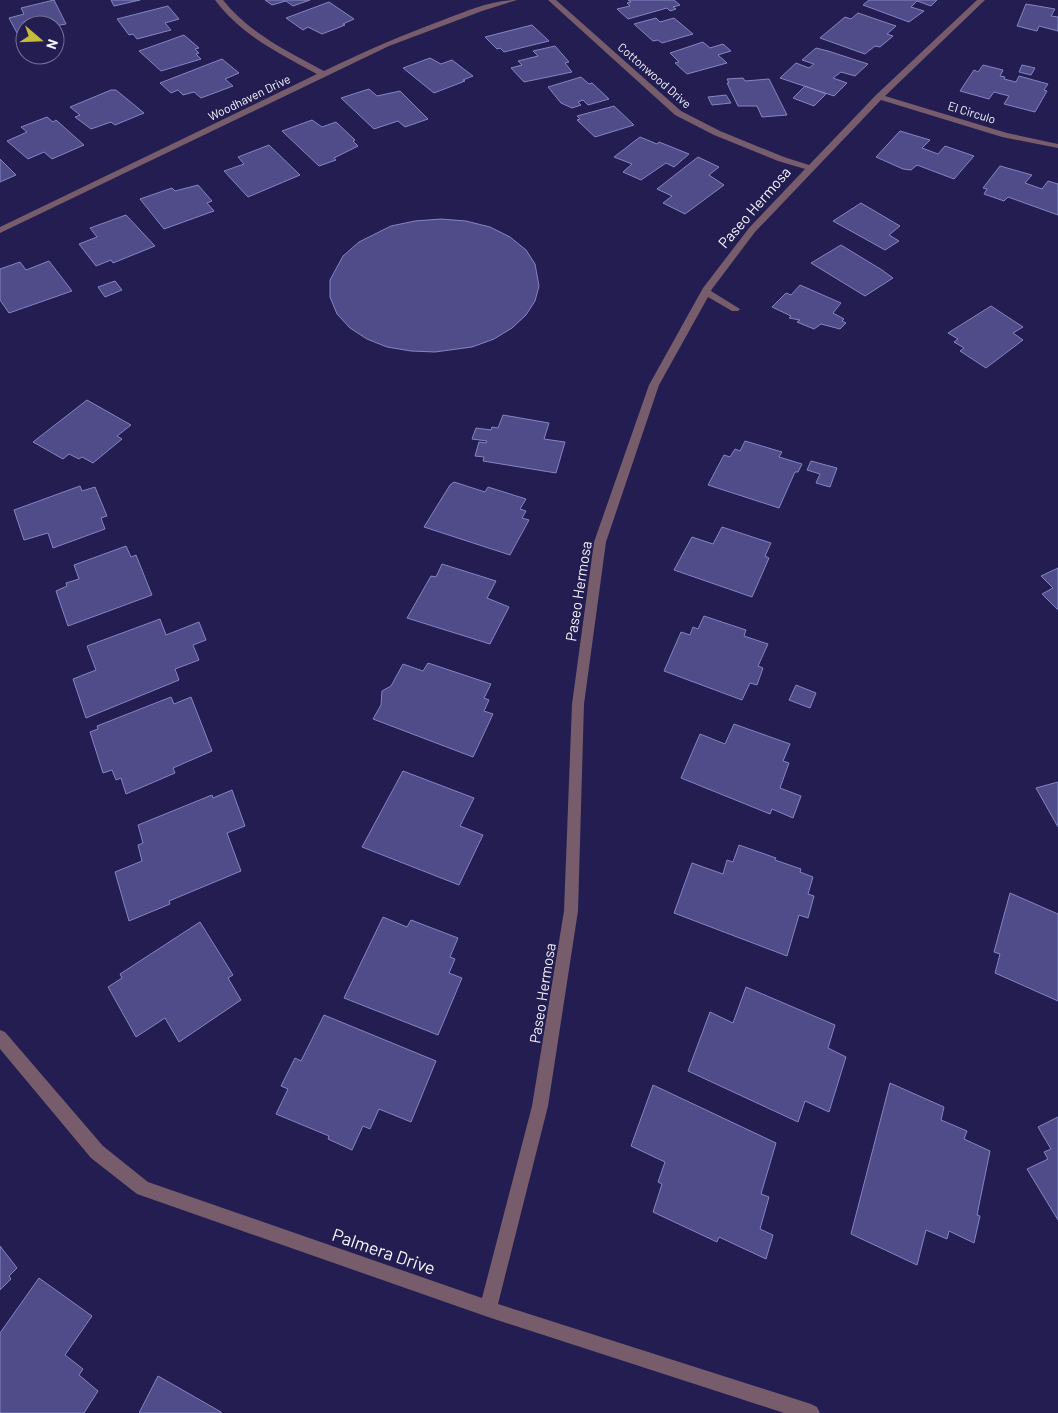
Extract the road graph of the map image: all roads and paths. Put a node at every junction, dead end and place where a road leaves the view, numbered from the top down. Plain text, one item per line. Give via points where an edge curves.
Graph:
1 (219, 0) edge
2 (513, 0) edge
3 (552, 0) edge
4 (981, 0) edge
5 (323, 74) junction
6 (879, 97) junction
7 (1058, 146) edge
8 (811, 168) junction
9 (0, 230) edge
10 (706, 292) junction
11 (735, 309) dead end
12 (0, 1037) edge
13 (488, 1308) junction
14 (811, 1413) edge

1 - 5 street via 225,9 262,40
2 - 5 street, Woodhaven Drive via 479,9 386,44
3 - 8 street, Cottonwood Drive via 678,113 726,136
4 - 6 street, Paseo Hermosa
5 - 9 street, Woodhaven Drive
6 - 7 street, El Circulo via 1005,135
6 - 8 street, Paseo Hermosa
8 - 10 street, Paseo Hermosa via 752,230
10 - 11 street
10 - 13 street, Paseo Hermosa via 654,386 600,542 578,704 571,911 540,1106
12 - 13 street, Palmera Drive via 97,1152 143,1188
13 - 14 street, Palmera Drive

